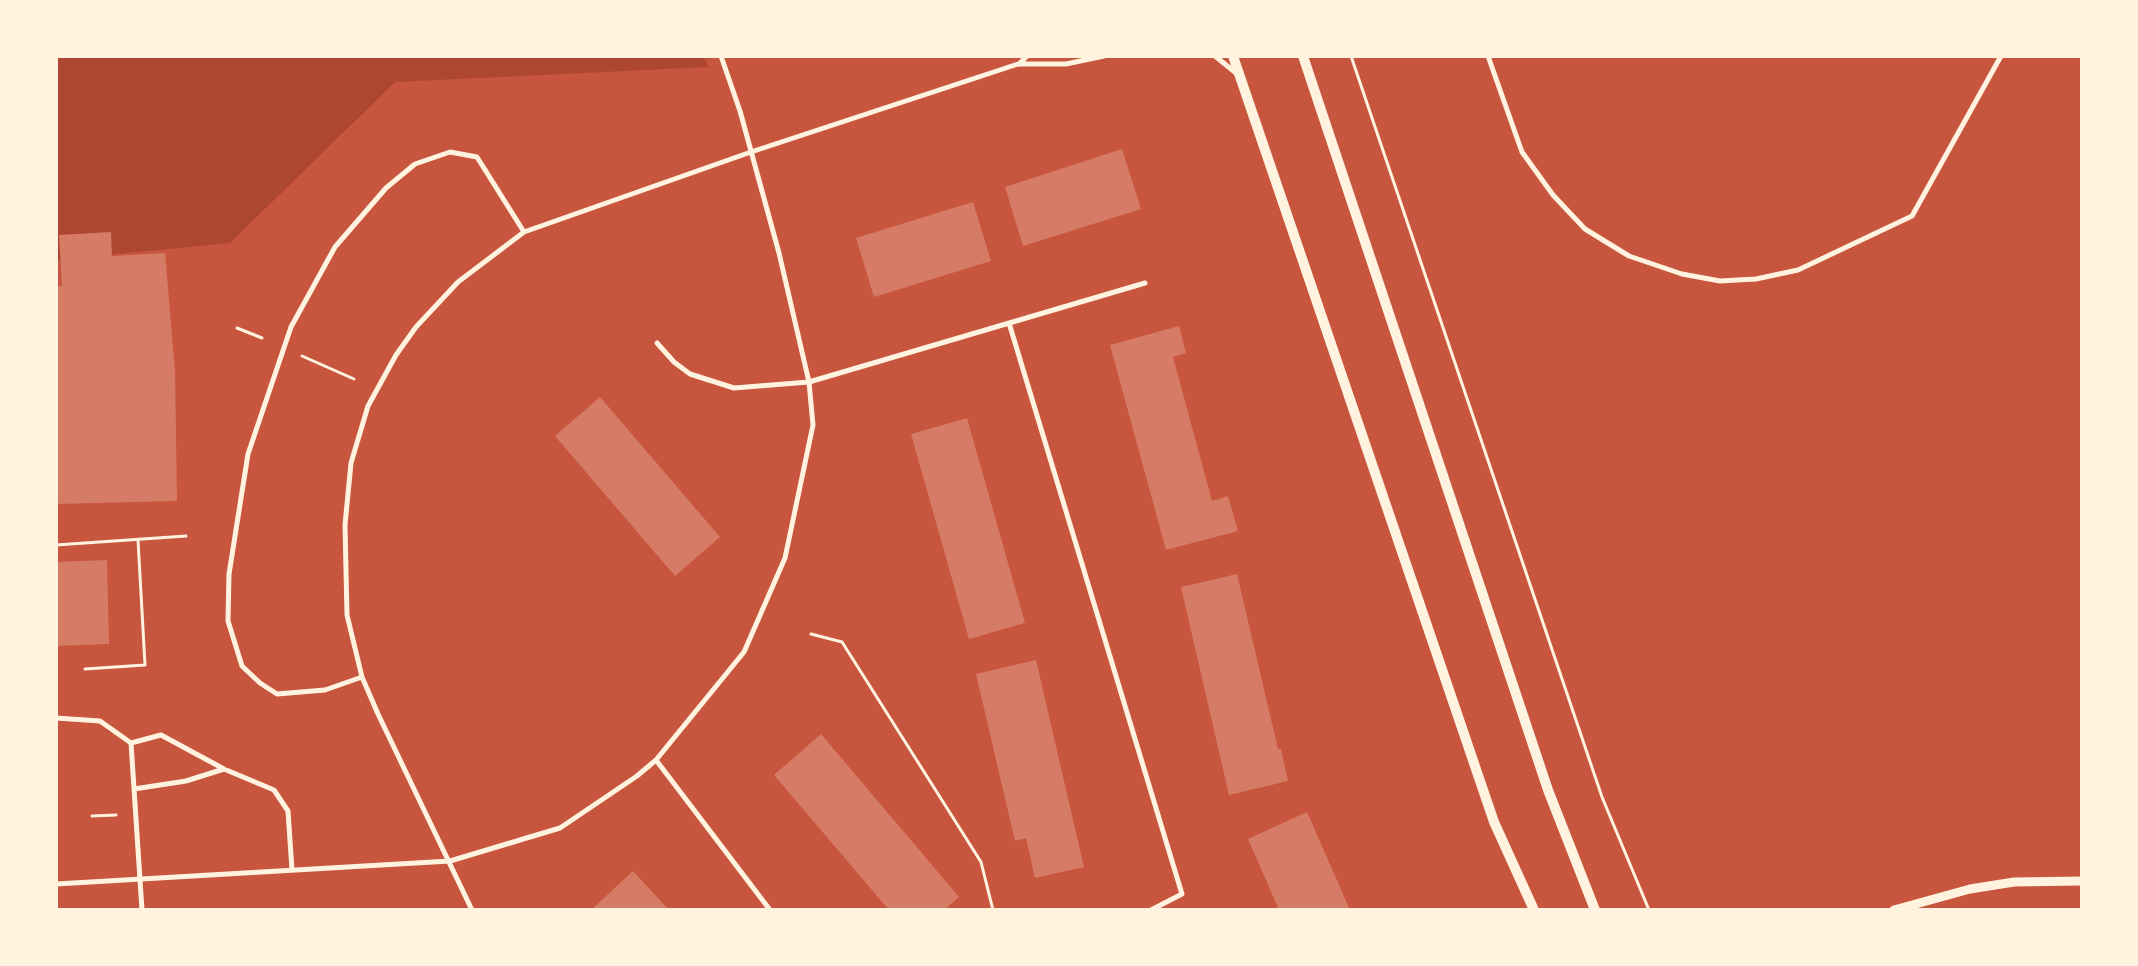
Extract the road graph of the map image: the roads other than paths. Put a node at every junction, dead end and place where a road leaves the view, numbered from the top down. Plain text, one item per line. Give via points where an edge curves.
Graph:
1 (721, 56) edge
2 (1027, 56) edge
3 (1104, 56) edge
4 (1215, 56) edge
5 (1233, 56) edge
6 (1303, 56) edge
7 (1488, 56) edge
8 (2001, 56) edge
9 (1018, 64) junction
10 (1240, 76) junction
11 (751, 152) junction
12 (524, 232) junction
13 (1145, 283) dead end
14 (1009, 323) junction
15 (657, 343) dead end
16 (809, 382) junction
17 (362, 677) junction
18 (56, 718) edge
19 (131, 743) junction
20 (656, 760) junction
21 (224, 769) junction
22 (134, 789) junction
23 (450, 861) junction
24 (292, 870) junction
25 (140, 879) junction
26 (2082, 882) edge
27 (56, 884) edge
28 (142, 910) edge
29 (472, 910) edge
30 (770, 910) edge
31 (1151, 910) edge
32 (1534, 910) edge
33 (1595, 910) edge
34 (1894, 910) edge

1 - 11 street
2 - 9 street
3 - 9 street via 1066,64
4 - 10 street
5 - 10 main road
6 - 33 main road via 1548,790
7 - 8 street via 1522,152 1553,195 1584,229 1629,256 1682,274 1722,281 1756,279 1798,270 1912,216
9 - 11 street
10 - 32 main road via 1494,822
11 - 12 street
11 - 16 street
12 - 17 street via 458,282 416,327 396,354 368,406 351,463 345,525 347,615
12 - 17 street via 477,157 450,152 415,164 386,188 335,247 291,327 248,454 229,574 228,621 242,666 277,694 325,690
13 - 14 street
14 - 16 street
14 - 31 street via 1182,894
15 - 16 street via 690,374 734,388
16 - 20 street via 813,425 785,558 744,652
17 - 23 street
18 - 19 street via 100,721
19 - 21 street via 161,735
19 - 22 street
20 - 23 street via 560,828
20 - 30 street
21 - 22 street via 186,781
21 - 24 street via 274,790 288,811
22 - 25 street
23 - 24 street
23 - 29 street
24 - 25 street
25 - 27 street
25 - 28 street
26 - 34 street via 2014,882 1970,889

